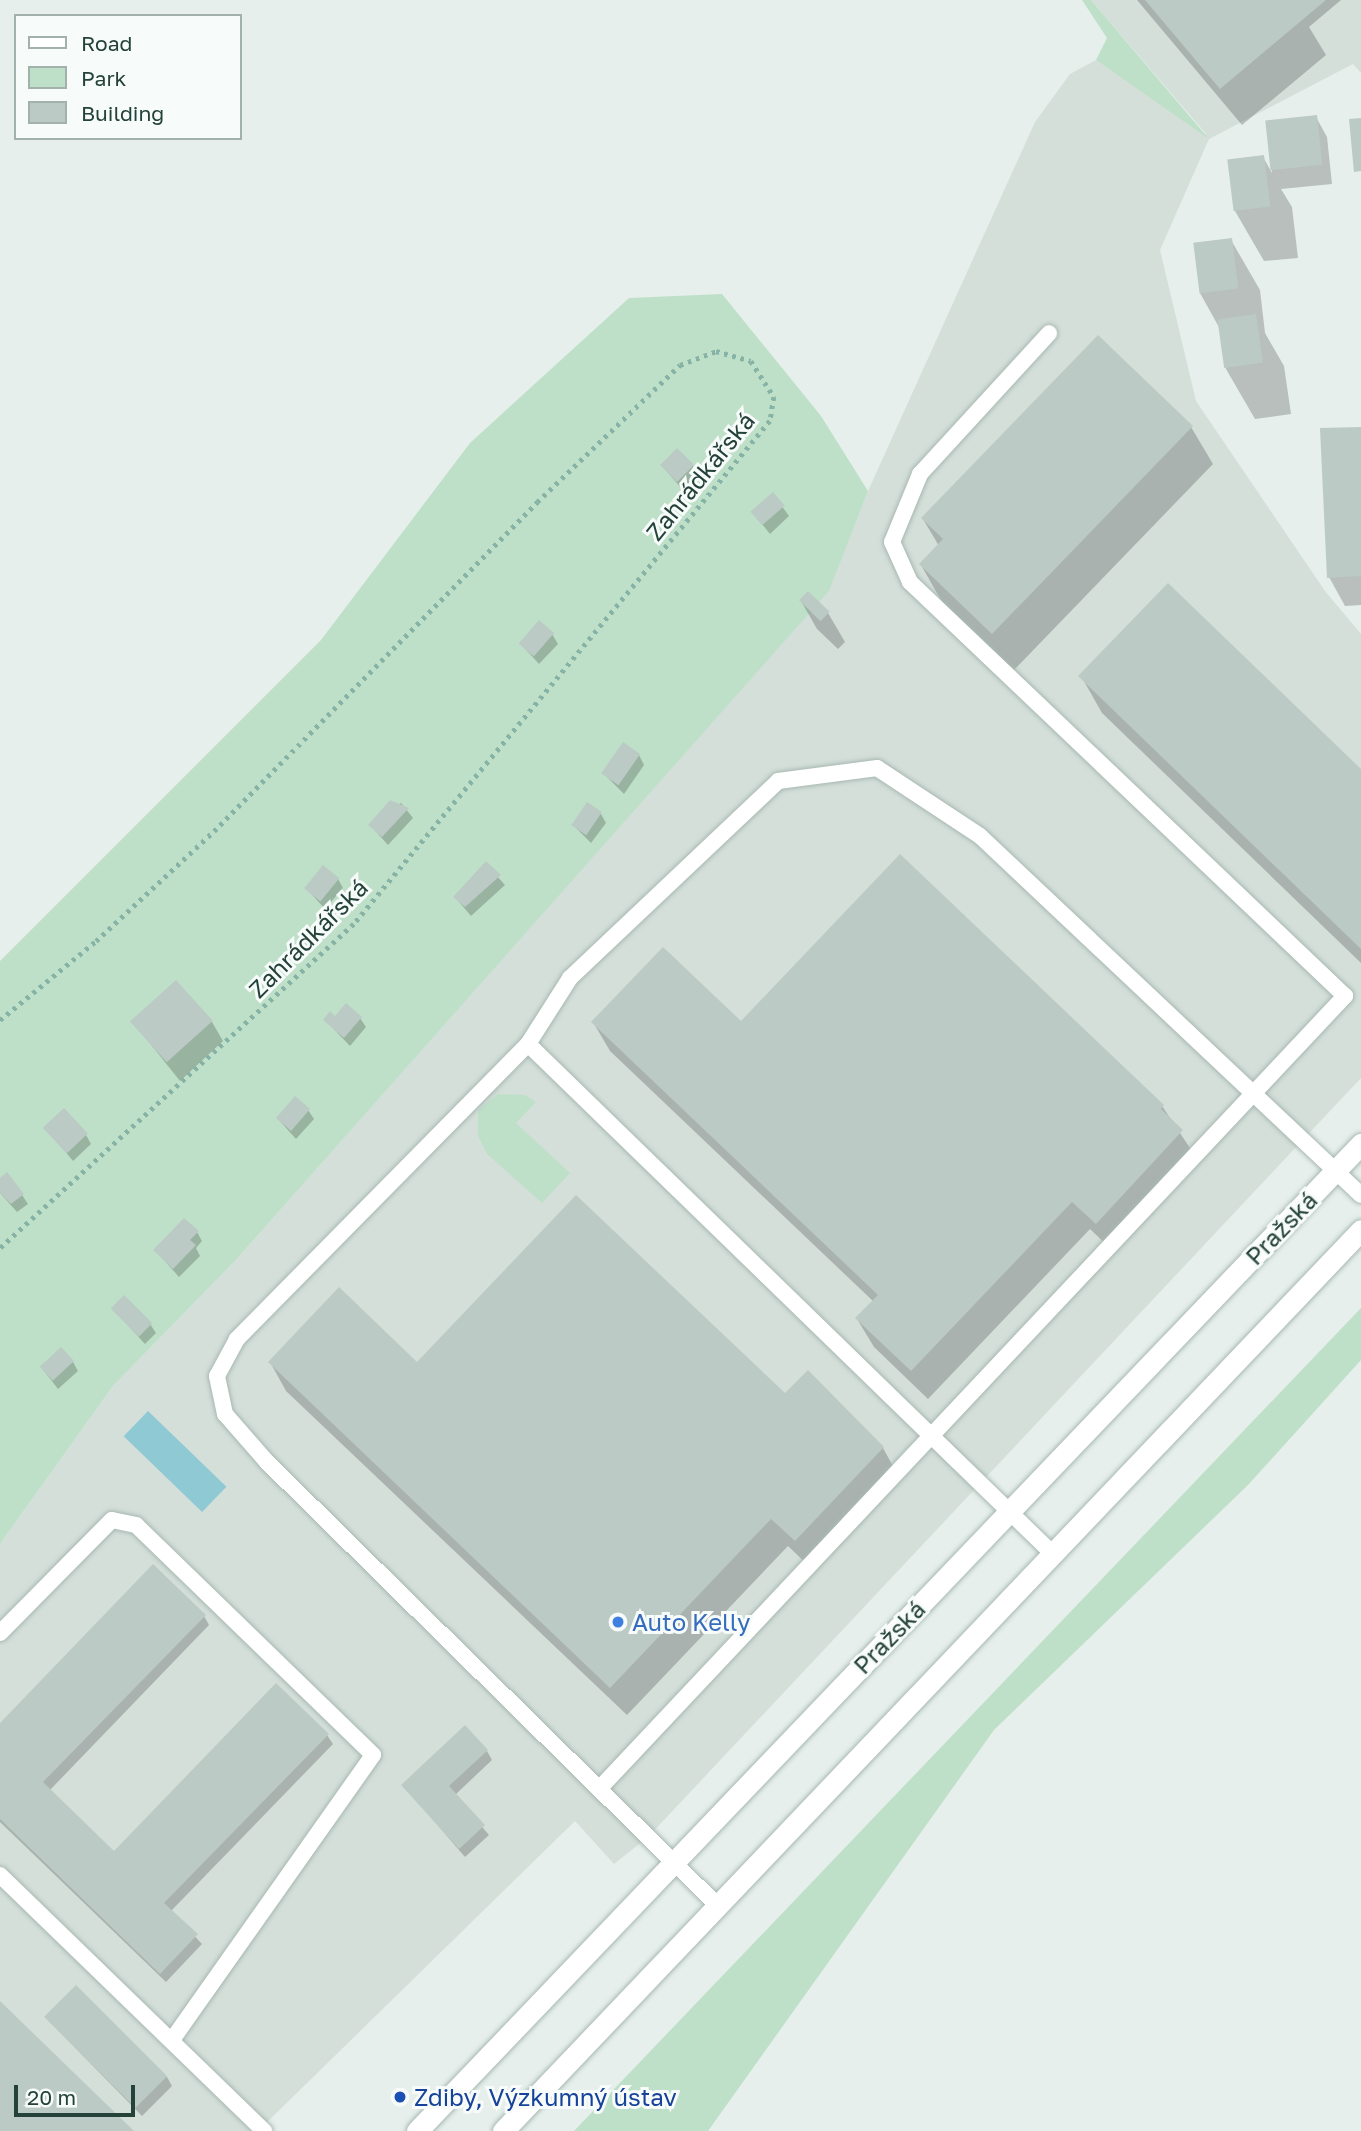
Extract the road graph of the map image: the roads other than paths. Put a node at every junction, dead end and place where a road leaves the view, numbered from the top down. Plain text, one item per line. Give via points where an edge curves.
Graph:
1 (1049, 333) dead end
2 (528, 1044) junction
3 (1252, 1093) junction
4 (1361, 1144) edge
5 (1336, 1171) junction
6 (1361, 1195) edge
7 (1361, 1230) edge
8 (930, 1436) junction
9 (1008, 1513) junction
10 (1053, 1554) junction
11 (0, 1633) edge
12 (599, 1789) junction
13 (673, 1862) junction
14 (0, 1875) edge
15 (717, 1905) junction
16 (173, 2039) junction
17 (264, 2131) edge
18 (417, 2131) edge
19 (503, 2131) edge

1 - 3 lane via 920,474 891,542 910,582 1345,996
2 - 3 lane via 570,978 778,781 877,768 981,836
2 - 8 lane
2 - 12 lane via 236,1339 216,1376 225,1414 267,1462
3 - 5 lane
3 - 8 lane
4 - 5 main road, Pražská
5 - 6 lane
5 - 9 main road, Pražská
7 - 10 main road
8 - 9 lane
8 - 12 lane
9 - 10 lane
9 - 13 main road, Pražská
10 - 15 main road
11 - 16 lane via 112,1520 136,1525 373,1755
12 - 13 lane
13 - 15 lane
13 - 18 main road, Pražská
14 - 16 lane
15 - 19 main road
16 - 17 lane

